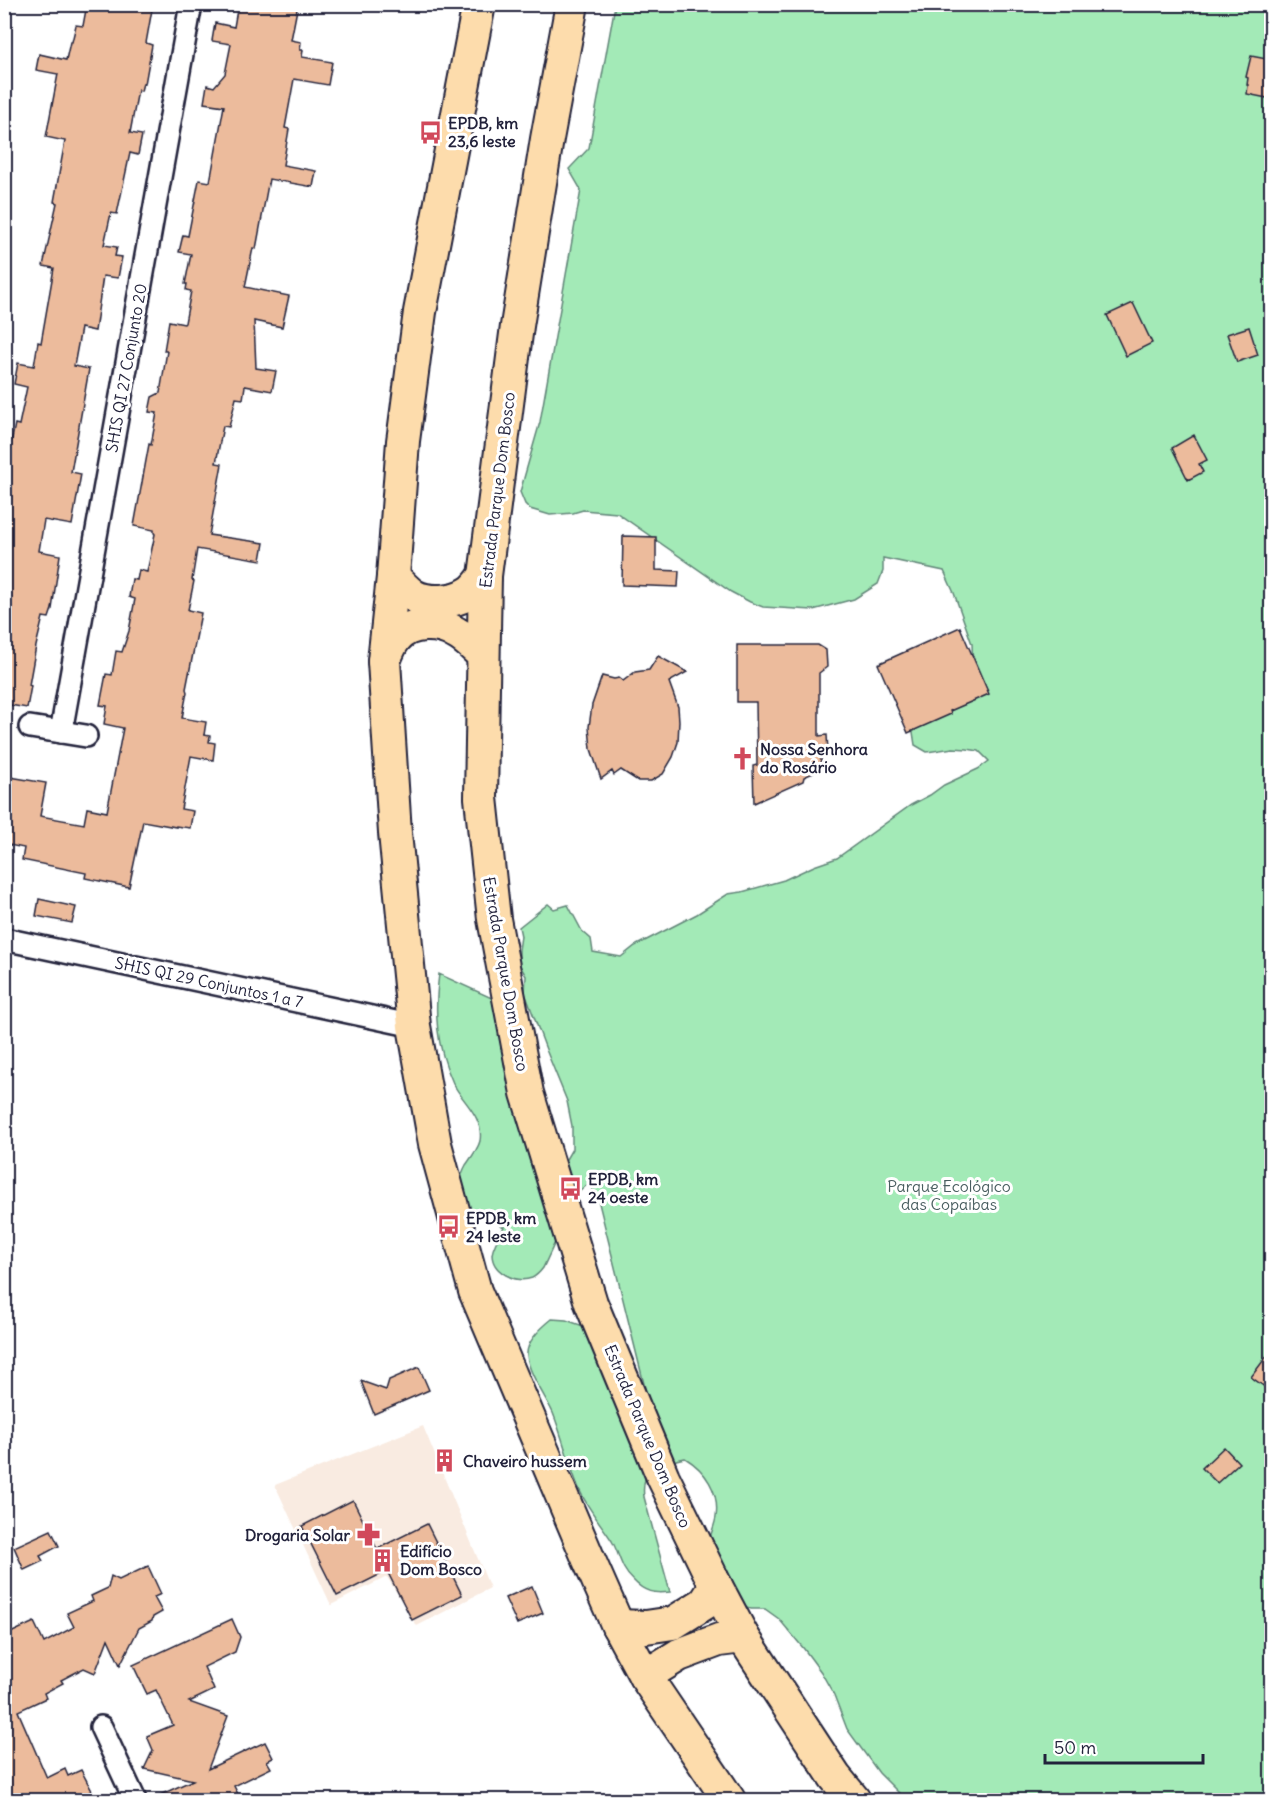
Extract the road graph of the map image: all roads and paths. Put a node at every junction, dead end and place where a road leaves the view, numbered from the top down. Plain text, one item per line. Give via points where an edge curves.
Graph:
1 (191, 4) edge
2 (479, 4) edge
3 (572, 4) edge
4 (485, 576) junction
5 (393, 577) junction
6 (482, 654) junction
7 (384, 661) junction
8 (30, 727) dead end
9 (60, 732) junction
10 (86, 736) dead end
11 (4, 939) edge
12 (414, 1026) junction
13 (716, 1586) junction
14 (618, 1626) junction
15 (743, 1637) junction
16 (645, 1676) junction
17 (101, 1727) dead end
18 (135, 1800) edge
19 (729, 1800) edge
20 (854, 1800) edge

1 - 9 street, SHIS QI 27 Conjunto 20
2 - 5 main road via 420,312 403,441
3 - 4 main road, Estrada Parque Dom Bosco via 517,326
4 - 5 main road via 469,594 450,600 415,596
4 - 6 main road, Estrada Parque Dom Bosco
5 - 7 main road
6 - 7 main road via 445,627 420,626 401,632
6 - 13 main road, Estrada Parque Dom Bosco via 481,798 494,919 527,1093 591,1303 663,1477
7 - 12 main road via 395,833
8 - 9 street
9 - 10 street
11 - 12 street, SHIS QI 29 Conjuntos 1 a 7
12 - 14 main road via 435,1144 475,1291
13 - 14 main road via 705,1603 673,1623
13 - 15 main road, Estrada Parque Dom Bosco
14 - 16 main road
15 - 16 main road via 719,1640 679,1655
15 - 20 main road, Estrada Parque Dom Bosco
16 - 19 main road
17 - 18 street

